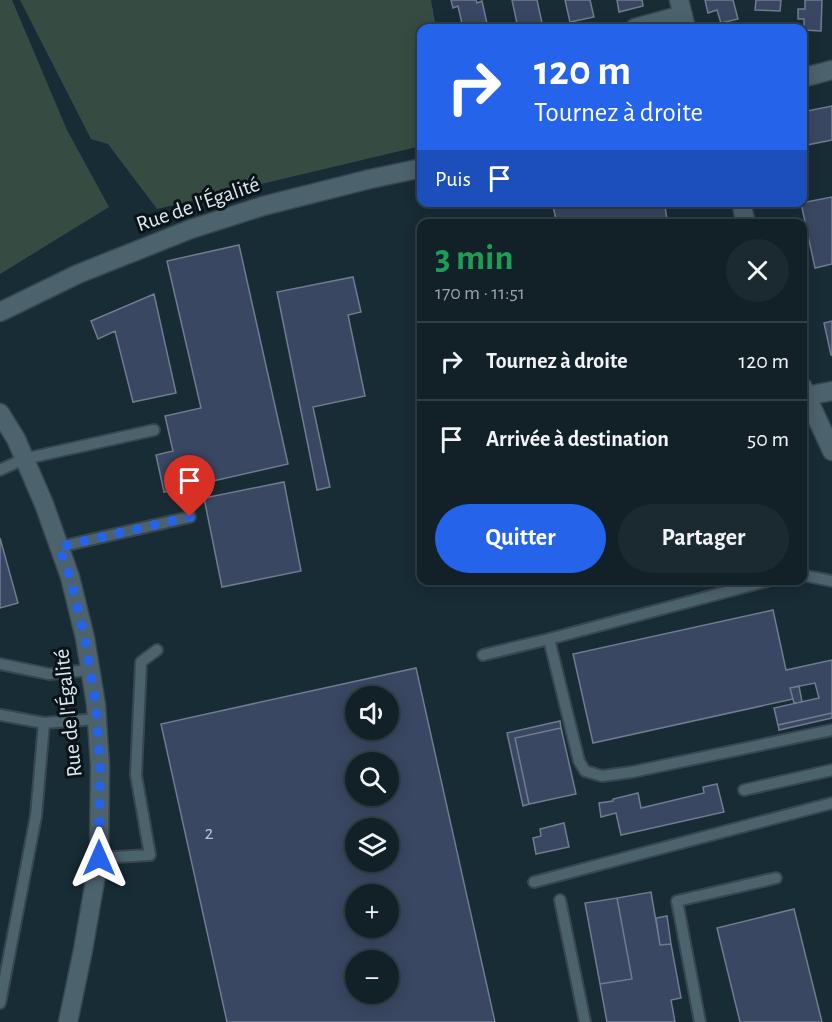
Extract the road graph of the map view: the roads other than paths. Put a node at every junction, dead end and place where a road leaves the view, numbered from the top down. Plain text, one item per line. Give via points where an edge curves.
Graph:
1 (683, 15) edge
2 (650, 24) edge
3 (832, 70) edge
4 (807, 77) edge
5 (417, 169) edge
6 (0, 312) edge
7 (807, 391) edge
8 (832, 392) edge
9 (0, 413) edge
10 (809, 417) edge
11 (154, 430) dead end
12 (832, 451) edge
13 (24, 459) junction
14 (0, 470) edge
15 (190, 517) dead end
16 (59, 547) junction
17 (807, 576) edge
18 (832, 581) edge
19 (752, 585) edge
20 (549, 639) junction
21 (157, 650) dead end
22 (483, 655) dead end
23 (0, 664) edge
24 (90, 670) junction
25 (0, 715) edge
26 (97, 719) junction
27 (44, 723) junction
28 (832, 730) edge
29 (832, 770) edge
30 (744, 790) dead end
31 (832, 803) edge
32 (99, 858) junction
33 (776, 878) dead end
34 (534, 882) dead end
35 (560, 900) dead end
36 (0, 1003) edge
37 (68, 1022) edge
38 (585, 1022) edge
39 (700, 1022) edge

1 - 2 street
3 - 4 street
5 - 6 street, Rue de l'Égalité via 263,206 191,230 78,274
7 - 8 street
9 - 13 street, Rue de l'Égalité
10 - 12 street
11 - 13 lane
13 - 14 lane
13 - 16 street, Rue de l'Égalité
15 - 16 lane
16 - 24 street, Rue de l'Égalité via 73,587
17 - 18 lane
19 - 20 lane
20 - 22 lane
20 - 28 lane via 579,761 585,771 602,776 632,772
21 - 32 lane via 141,662 136,775 150,855
23 - 24 lane via 49,674
24 - 26 street, Rue de l'Égalité
25 - 27 lane
26 - 27 lane
26 - 32 street, Rue de l'Égalité
27 - 36 lane via 36,816
29 - 30 lane
31 - 34 lane
32 - 37 street, Rue de l'Égalité
33 - 39 lane via 677,901
35 - 38 lane

